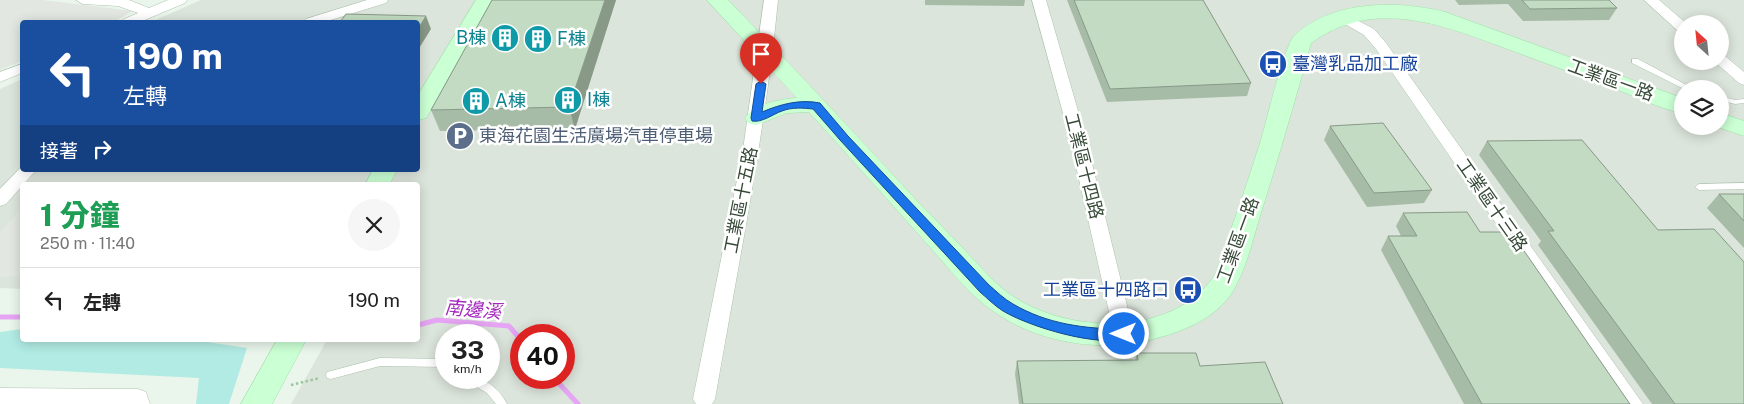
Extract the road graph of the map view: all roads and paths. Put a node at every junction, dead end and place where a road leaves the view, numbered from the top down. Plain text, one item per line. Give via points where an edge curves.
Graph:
1 (83, 0) edge
2 (180, 0) edge
3 (381, 0) edge
4 (486, 0) edge
5 (717, 0) edge
6 (771, 0) edge
7 (1039, 0) edge
8 (1651, 0) edge
9 (147, 14) junction
10 (1343, 17) junction
11 (134, 20) edge
12 (317, 20) edge
13 (1674, 20) edge
14 (766, 51) junction
15 (1635, 61) dead end
16 (1729, 68) edge
17 (20, 69) edge
18 (0, 77) edge
19 (1744, 80) edge
20 (1674, 81) edge
21 (1729, 100) edge
22 (1744, 101) edge
23 (1674, 103) edge
24 (816, 106) junction
25 (420, 110) edge
26 (756, 118) junction
27 (26, 172) edge
28 (1744, 186) edge
29 (1700, 187) dead end
30 (0, 200) edge
31 (1124, 334) junction
32 (291, 342) edge
33 (435, 363) edge
34 (331, 375) joint
35 (489, 389) edge
36 (261, 394) edge
37 (0, 397) edge
38 (704, 400) dead end
39 (139, 404) edge
40 (502, 404) edge
41 (1632, 404) edge

1 - 9 street via 132,4
2 - 9 street
3 - 12 street
4 - 25 street
5 - 14 street, 工業區一路
6 - 14 street, 工業區十五路
7 - 31 street, 工業區十四路 via 1078,135
8 - 13 street
9 - 11 street
10 - 23 street, 工業區一路 via 1381,9 1403,9 1438,16
10 - 31 street, 工業區一路 via 1313,29 1301,41 1266,161 1222,289 1196,310 1176,320
10 - 41 street, 工業區十三路 via 1369,32 1380,46
14 - 24 street, 工業區一路
14 - 26 street, 工業區十五路
15 - 20 lane
16 - 19 street
17 - 18 street
21 - 22 lane
24 - 26 street via 781,107
24 - 31 street, 工業區一路 via 978,281 1007,307 1059,328 1088,334
26 - 38 street, 工業區十五路
27 - 30 street
28 - 29 lane
32 - 36 street
33 - 34 lane via 380,362
34 - 36 path
35 - 40 lane
37 - 39 street via 138,398

